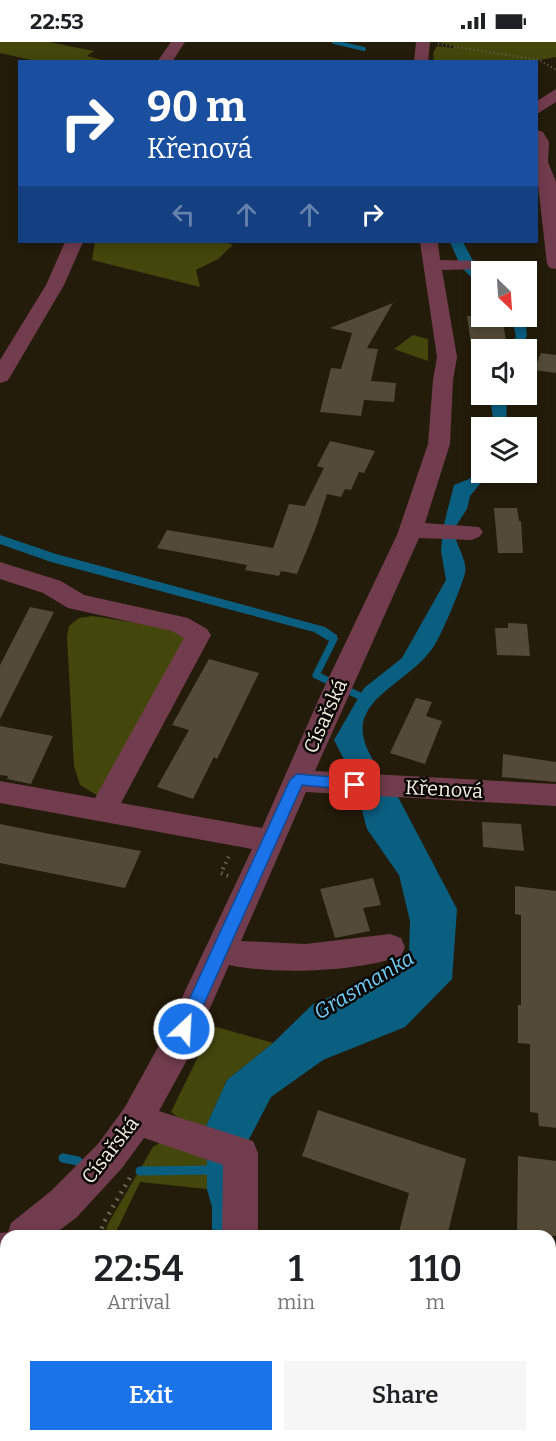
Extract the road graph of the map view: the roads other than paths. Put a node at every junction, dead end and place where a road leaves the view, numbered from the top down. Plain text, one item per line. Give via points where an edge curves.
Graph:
1 (178, 42) edge
2 (429, 43) edge
3 (165, 60) edge
4 (422, 60) edge
5 (556, 94) edge
6 (538, 109) edge
7 (538, 137) edge
8 (74, 243) edge
9 (429, 243) edge
10 (556, 264) edge
11 (433, 265) junction
12 (468, 265) dead end
13 (0, 377) edge
14 (411, 530) junction
15 (456, 532) dead end
16 (0, 570) edge
17 (297, 780) junction
18 (0, 792) edge
19 (556, 795) edge
20 (103, 810) junction
21 (257, 838) junction
22 (390, 948) dead end
23 (221, 950) junction
24 (136, 1119) junction
25 (33, 1230) edge
26 (240, 1230) edge

1 - 3 street
2 - 4 street
5 - 6 street
7 - 10 street
8 - 13 street via 55,285
9 - 11 street, Císařská
11 - 12 street
11 - 14 street, Císařská via 446,355 440,439
14 - 15 street
14 - 17 street, Císařská
16 - 20 street via 52,587 77,602 179,624 198,635
17 - 19 street, Křenová
17 - 21 street, Císařská
18 - 20 street
20 - 21 street
21 - 23 street, Císařská via 252,883
22 - 23 street via 300,958 247,957
23 - 24 street, Císařská via 175,1049
24 - 25 street, Císařská via 102,1165
24 - 26 street via 233,1151

